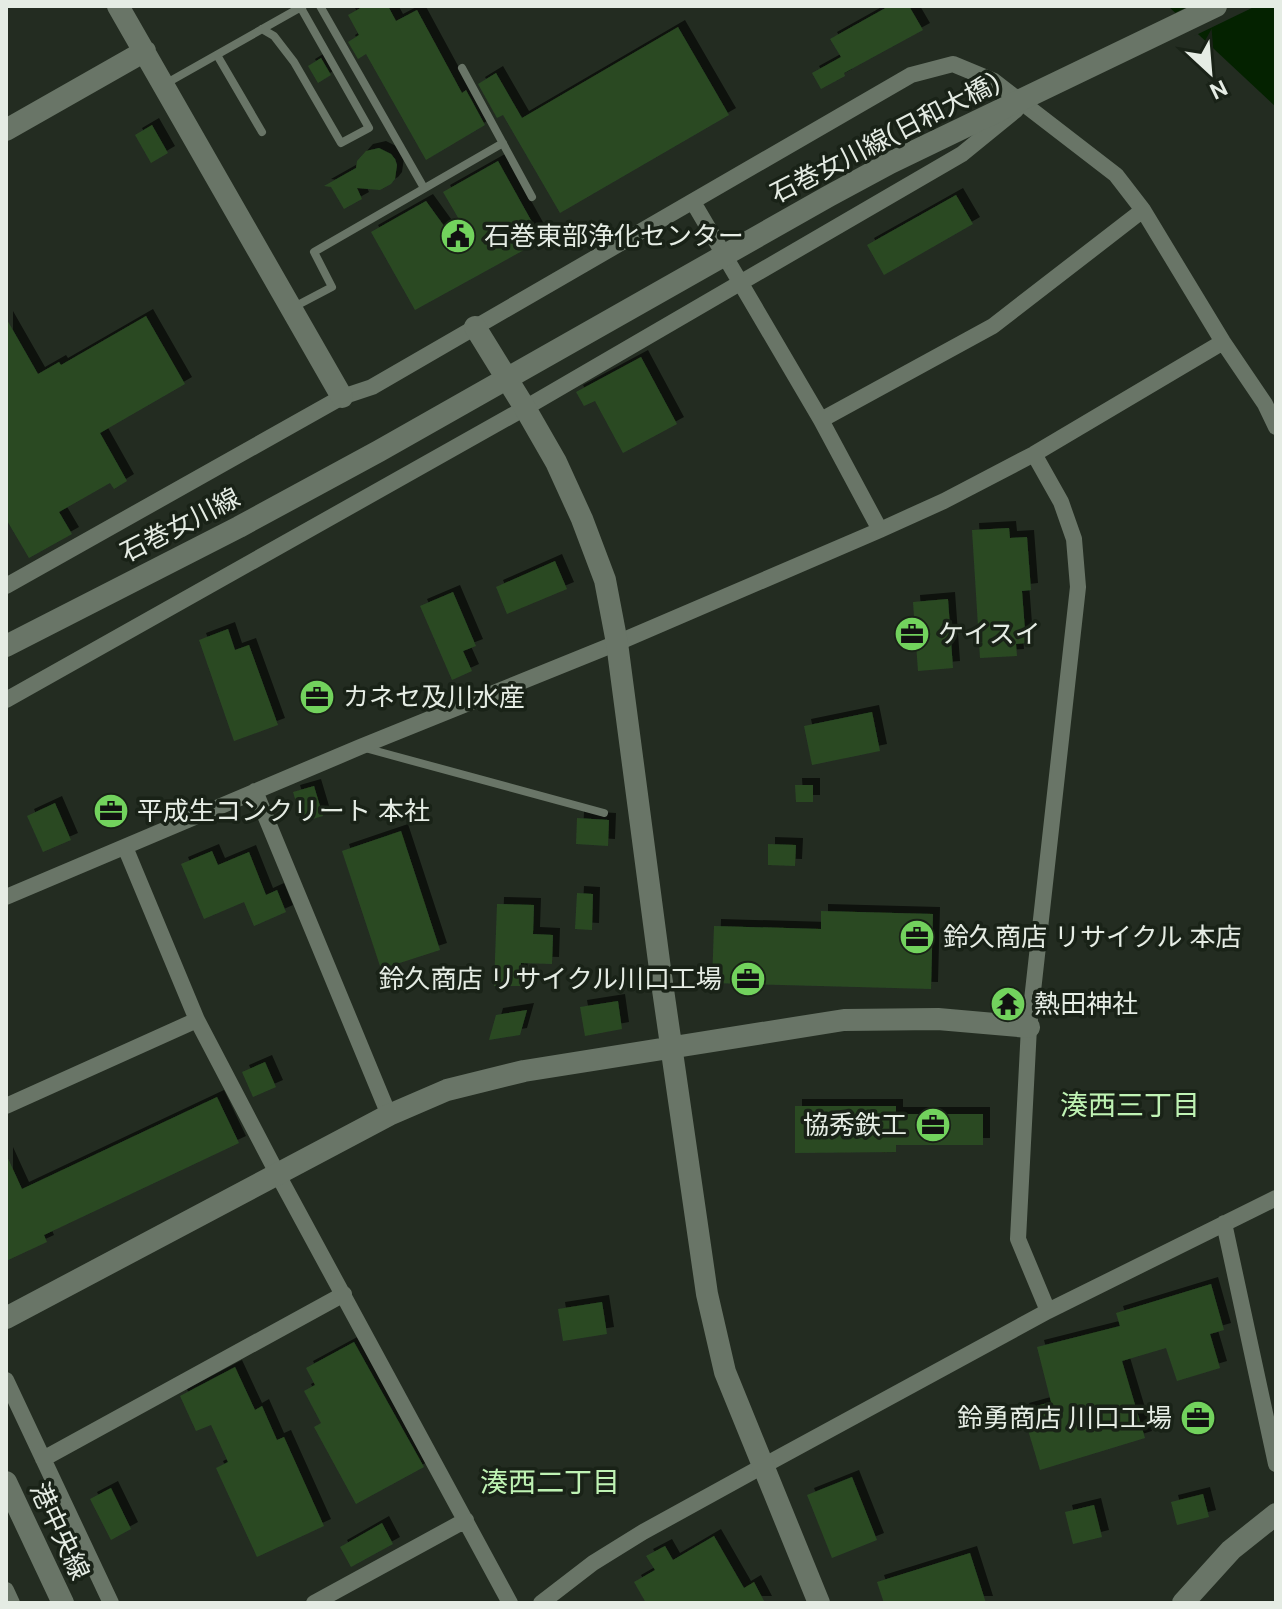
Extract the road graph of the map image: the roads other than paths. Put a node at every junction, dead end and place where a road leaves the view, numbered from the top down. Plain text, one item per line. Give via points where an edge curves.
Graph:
1 (118, 6) edge
2 (320, 6) edge
3 (1216, 6) edge
4 (302, 7) edge
5 (262, 29) junction
6 (145, 51) junction
7 (217, 55) junction
8 (462, 68) dead end
9 (164, 85) junction
10 (1023, 103) junction
11 (6, 130) edge
12 (262, 132) dead end
13 (503, 143) junction
14 (424, 188) junction
15 (532, 197) dead end
16 (693, 202) junction
17 (1143, 210) junction
18 (740, 282) junction
19 (291, 309) junction
20 (475, 327) junction
21 (1223, 342) junction
22 (342, 397) junction
23 (525, 408) junction
24 (821, 420) junction
25 (1276, 427) edge
26 (379, 451) joint
27 (1034, 454) junction
28 (880, 530) junction
29 (6, 586) edge
30 (617, 643) junction
31 (6, 646) edge
32 (6, 700) edge
33 (360, 747) junction
34 (255, 791) junction
35 (604, 813) dead end
36 (125, 847) junction
37 (6, 897) edge
38 (197, 1020) junction
39 (1029, 1027) junction
40 (672, 1047) junction
41 (6, 1106) edge
42 (389, 1115) junction
43 (277, 1173) junction
44 (1276, 1198) edge
45 (1224, 1223) junction
46 (344, 1294) junction
47 (1048, 1311) junction
48 (6, 1318) edge
49 (6, 1380) edge
50 (43, 1459) junction
51 (1276, 1464) edge
52 (763, 1466) junction
53 (6, 1482) edge
54 (1276, 1514) edge
55 (466, 1520) junction
56 (63, 1603) edge
57 (111, 1603) edge
58 (314, 1603) edge
59 (510, 1603) edge
60 (541, 1603) edge
61 (819, 1603) edge
62 (1183, 1603) edge

1 - 6 street
2 - 14 lane
3 - 26 street, 石巻女川線(日和大橋) via 853,183
4 - 5 lane
4 - 5 lane via 369,128 341,143 283,45
5 - 7 lane
6 - 9 street
6 - 11 street
7 - 9 lane
7 - 12 lane
8 - 13 lane
9 - 19 street
10 - 16 street via 994,81 953,64 911,75
10 - 17 street via 1116,175
10 - 18 street via 962,154
13 - 14 lane
13 - 15 lane
14 - 19 lane via 314,252 332,287
16 - 18 street
16 - 20 street
17 - 21 street
17 - 24 street via 993,326
18 - 23 street
18 - 24 street
19 - 22 street
20 - 22 street via 372,387
20 - 23 street
21 - 25 street
21 - 27 street
22 - 29 street
23 - 30 street via 556,462 605,580
23 - 32 street
24 - 28 street
26 - 31 street, 石巻女川線
27 - 28 street
27 - 39 street via 1074,539 1078,587
28 - 30 street
30 - 33 street
30 - 40 street
33 - 34 street
33 - 35 lane
34 - 36 street
34 - 42 street
36 - 37 street
36 - 38 street
38 - 41 street
38 - 43 street
39 - 40 street via 938,1019 844,1020
39 - 47 street via 1018,1239
40 - 42 street via 508,1075 447,1090
40 - 52 street via 707,1294 725,1372
42 - 43 street
43 - 46 street
43 - 48 street
44 - 45 street
45 - 47 street
45 - 51 street
46 - 50 street
46 - 55 street
47 - 52 street
49 - 50 street
50 - 57 street
52 - 60 street via 593,1563
52 - 61 street
53 - 56 street, 港中央線
54 - 62 street via 1231,1550
55 - 58 street
55 - 59 street

